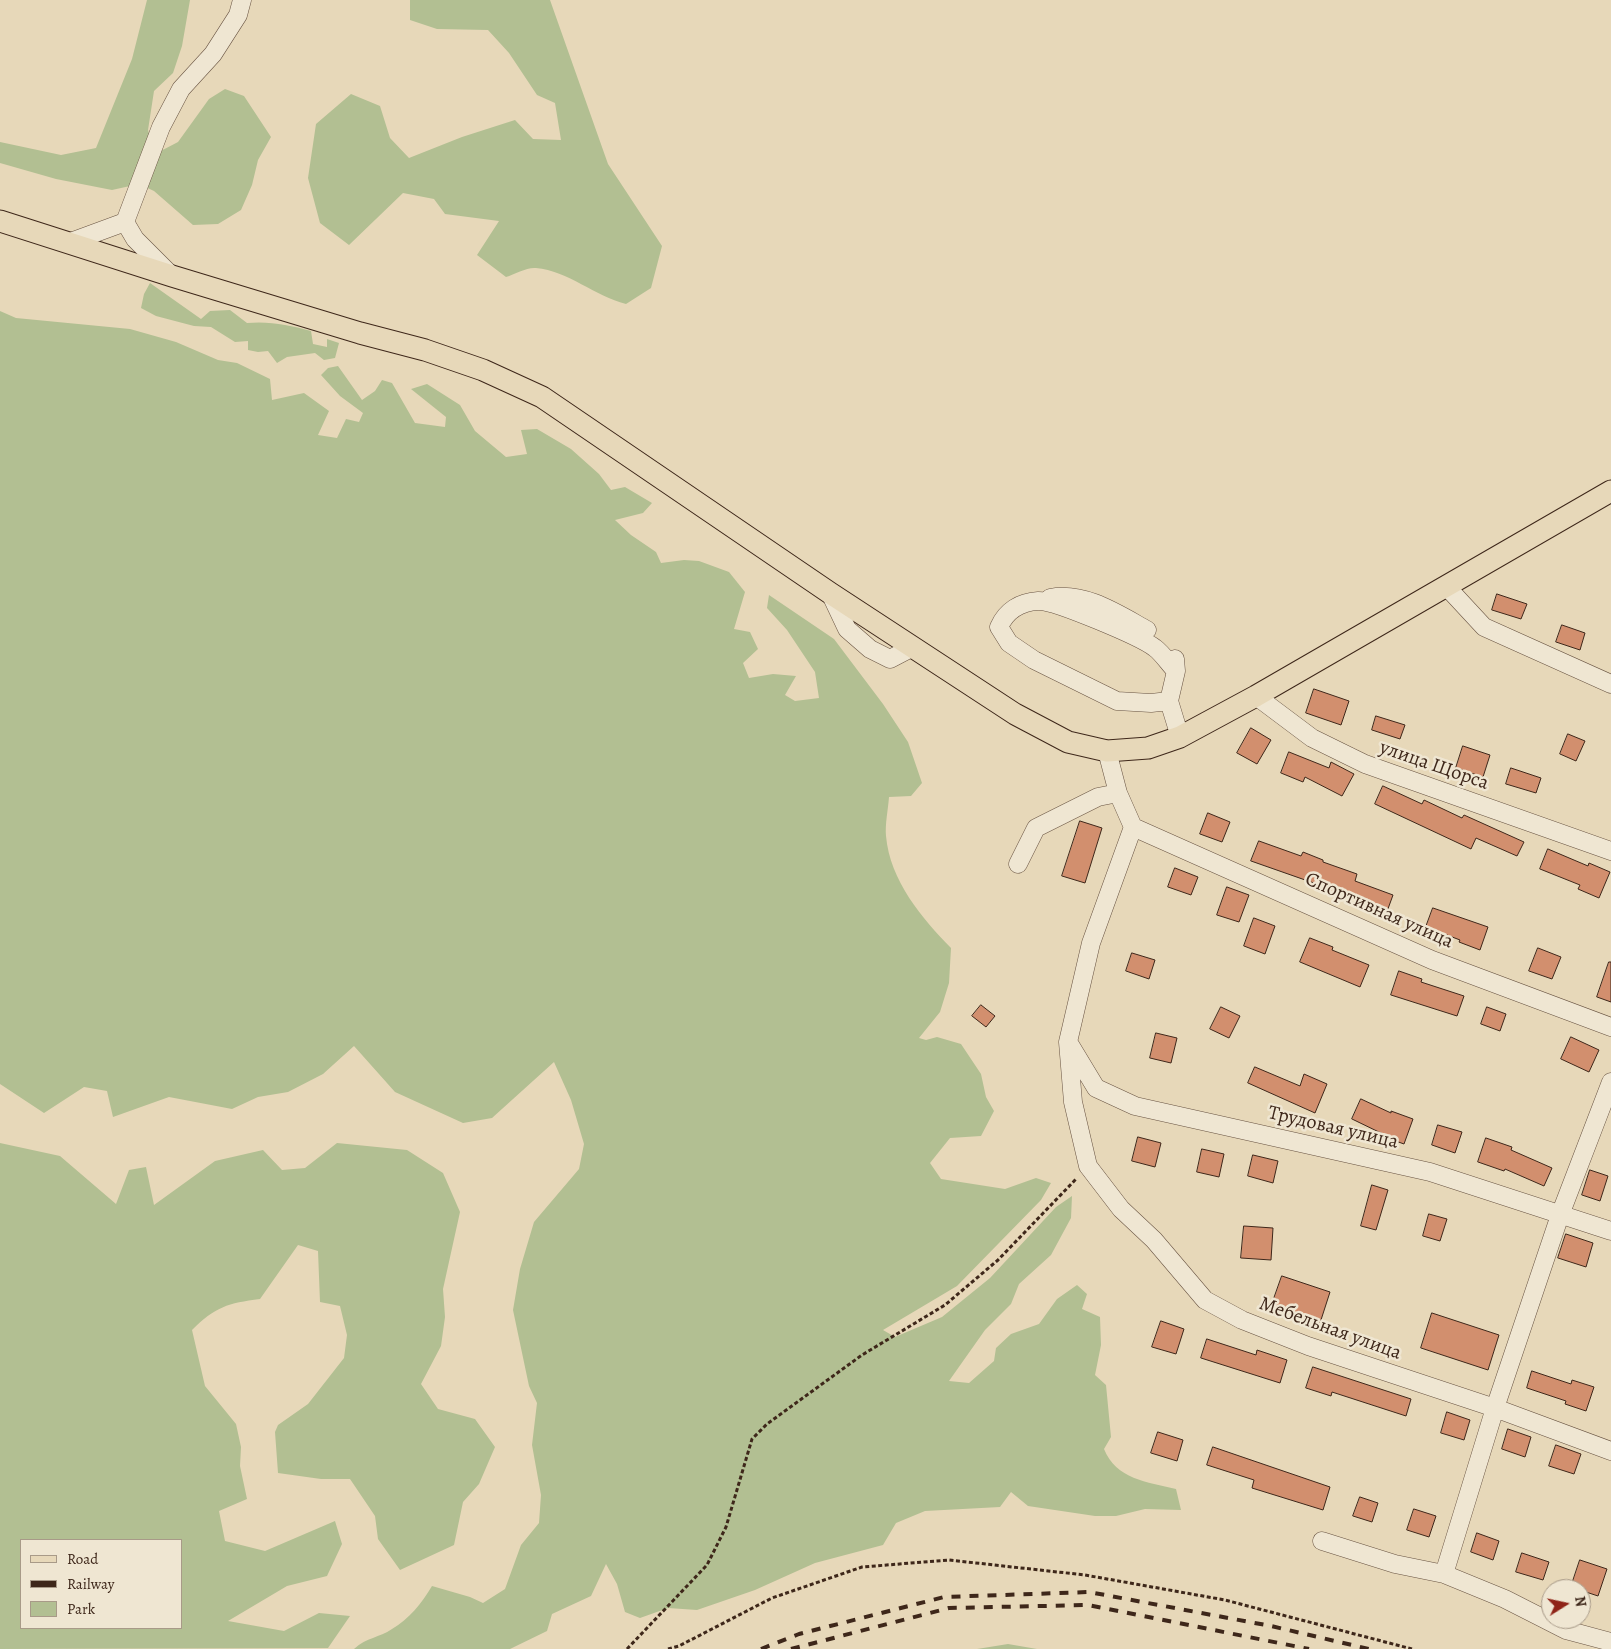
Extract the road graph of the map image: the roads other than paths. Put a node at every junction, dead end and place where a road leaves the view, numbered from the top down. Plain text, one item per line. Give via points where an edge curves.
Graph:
1 (242, 0) edge
2 (0, 221) edge
3 (125, 222) junction
4 (68, 243) junction
5 (172, 276) junction
6 (1611, 491) edge
7 (1446, 586) junction
8 (1611, 684) edge
9 (1256, 696) junction
10 (1169, 701) junction
11 (1180, 737) junction
12 (1107, 751) junction
13 (1118, 793) junction
14 (1132, 827) junction
15 (1611, 851) edge
16 (1018, 864) dead end
17 (1611, 1027) edge
18 (1068, 1042) junction
19 (1611, 1082) edge
20 (1560, 1215) junction
21 (1611, 1231) edge
22 (1495, 1408) junction
23 (1611, 1451) edge
24 (1322, 1541) dead end
25 (1444, 1574) junction
26 (1611, 1642) edge

1 - 3 street via 238,15 213,54 182,89 169,112
2 - 4 main road
3 - 4 street
3 - 5 street via 145,251
4 - 5 main road
5 - 12 main road via 425,350 483,370 542,398 1015,714 1068,742
6 - 7 main road
7 - 8 street via 1484,627
7 - 9 main road
9 - 11 main road
9 - 15 street, улица Щорса via 1312,738 1364,764
10 - 10 street via 1176,671 1156,649 1128,632 1039,601 1018,606 1004,616 1000,627 1010,643 1034,660 1117,701
10 - 11 street
11 - 12 main road via 1148,748
12 - 13 street
13 - 14 street
13 - 16 street via 1098,797 1036,828
14 - 17 street, Спортивная улица via 1432,960
14 - 18 street via 1091,943
18 - 20 street, Трудовая улица via 1096,1088 1135,1106 1430,1172
18 - 22 street, Мебельная улица via 1073,1102 1088,1166 1121,1208 1154,1240 1205,1300 1242,1320 1308,1346
19 - 20 street
20 - 21 street, Трудовая улица
20 - 22 street
22 - 23 street, Мебельная улица
22 - 25 street
24 - 25 street via 1395,1564
25 - 26 street via 1505,1599 1566,1630

